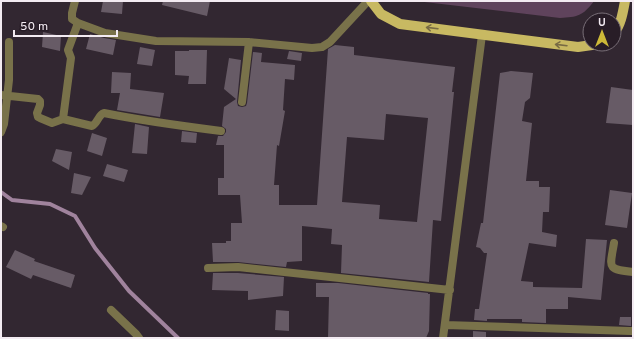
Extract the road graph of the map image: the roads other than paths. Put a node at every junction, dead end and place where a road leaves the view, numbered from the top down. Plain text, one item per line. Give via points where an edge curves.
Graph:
1 (75, 1) edge
2 (368, 1) edge
3 (371, 1) edge
4 (625, 1) edge
5 (622, 16) edge
6 (78, 23) junction
7 (482, 35) junction
8 (9, 42) dead end
9 (249, 42) junction
10 (582, 46) edge
11 (4, 96) edge
12 (242, 102) dead end
13 (62, 119) junction
14 (221, 130) dead end
15 (1, 132) edge
16 (614, 243) dead end
17 (208, 268) dead end
18 (633, 272) edge
19 (450, 290) junction
20 (111, 310) dead end
21 (445, 325) junction
22 (633, 331) edge
23 (139, 338) edge
24 (443, 338) edge

1 - 6 street via 72,18
2 - 9 street via 330,42 322,47
7 -> 3 main road via 400,24 381,14
4 - 5 main road
6 - 9 street via 105,33 156,41
6 - 13 street via 68,50 71,58
10 -> 7 main road
7 - 19 street
8 - 11 street via 9,80
9 - 12 street
11 - 13 street via 38,99 38,117 52,122
11 - 15 street via 4,124
13 - 14 street via 90,126 104,113 148,122
16 - 18 street via 612,267
17 - 19 street via 238,267
19 - 21 street
20 - 23 street
21 - 22 street
21 - 24 street

